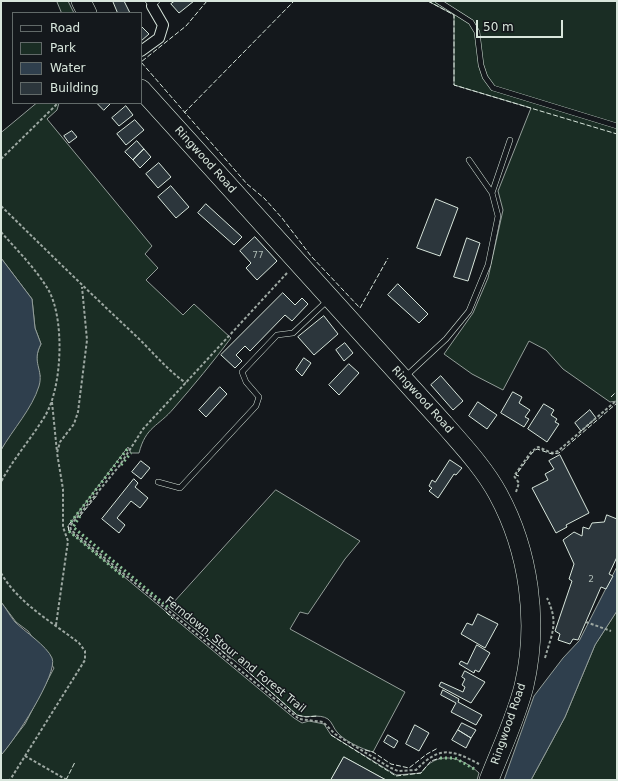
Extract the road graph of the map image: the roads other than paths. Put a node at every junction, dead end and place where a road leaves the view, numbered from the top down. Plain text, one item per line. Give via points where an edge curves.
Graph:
1 (80, 1) edge
2 (438, 1) edge
3 (152, 3) edge
4 (86, 12) edge
5 (142, 50) edge
6 (142, 90) edge
7 (617, 126) edge
8 (510, 140) dead end
9 (468, 160) dead end
10 (492, 194) junction
11 (330, 298) junction
12 (403, 379) junction
13 (158, 482) dead end
14 (491, 775) edge

1 - 4 highway
2 - 7 lane via 471,22 476,32 481,65 485,77 493,88
3 - 5 street via 163,25 159,38
6 - 11 highway, Ringwood Road
8 - 10 lane
9 - 10 lane
10 - 12 lane via 498,216 488,266 469,311 446,339
11 - 12 highway, Ringwood Road
11 - 13 lane via 293,333 277,335 242,372 246,382 259,397 256,406 216,450 180,488
12 - 14 highway, Ringwood Road via 475,461 498,493 512,523 523,558 531,607 530,650 524,686

